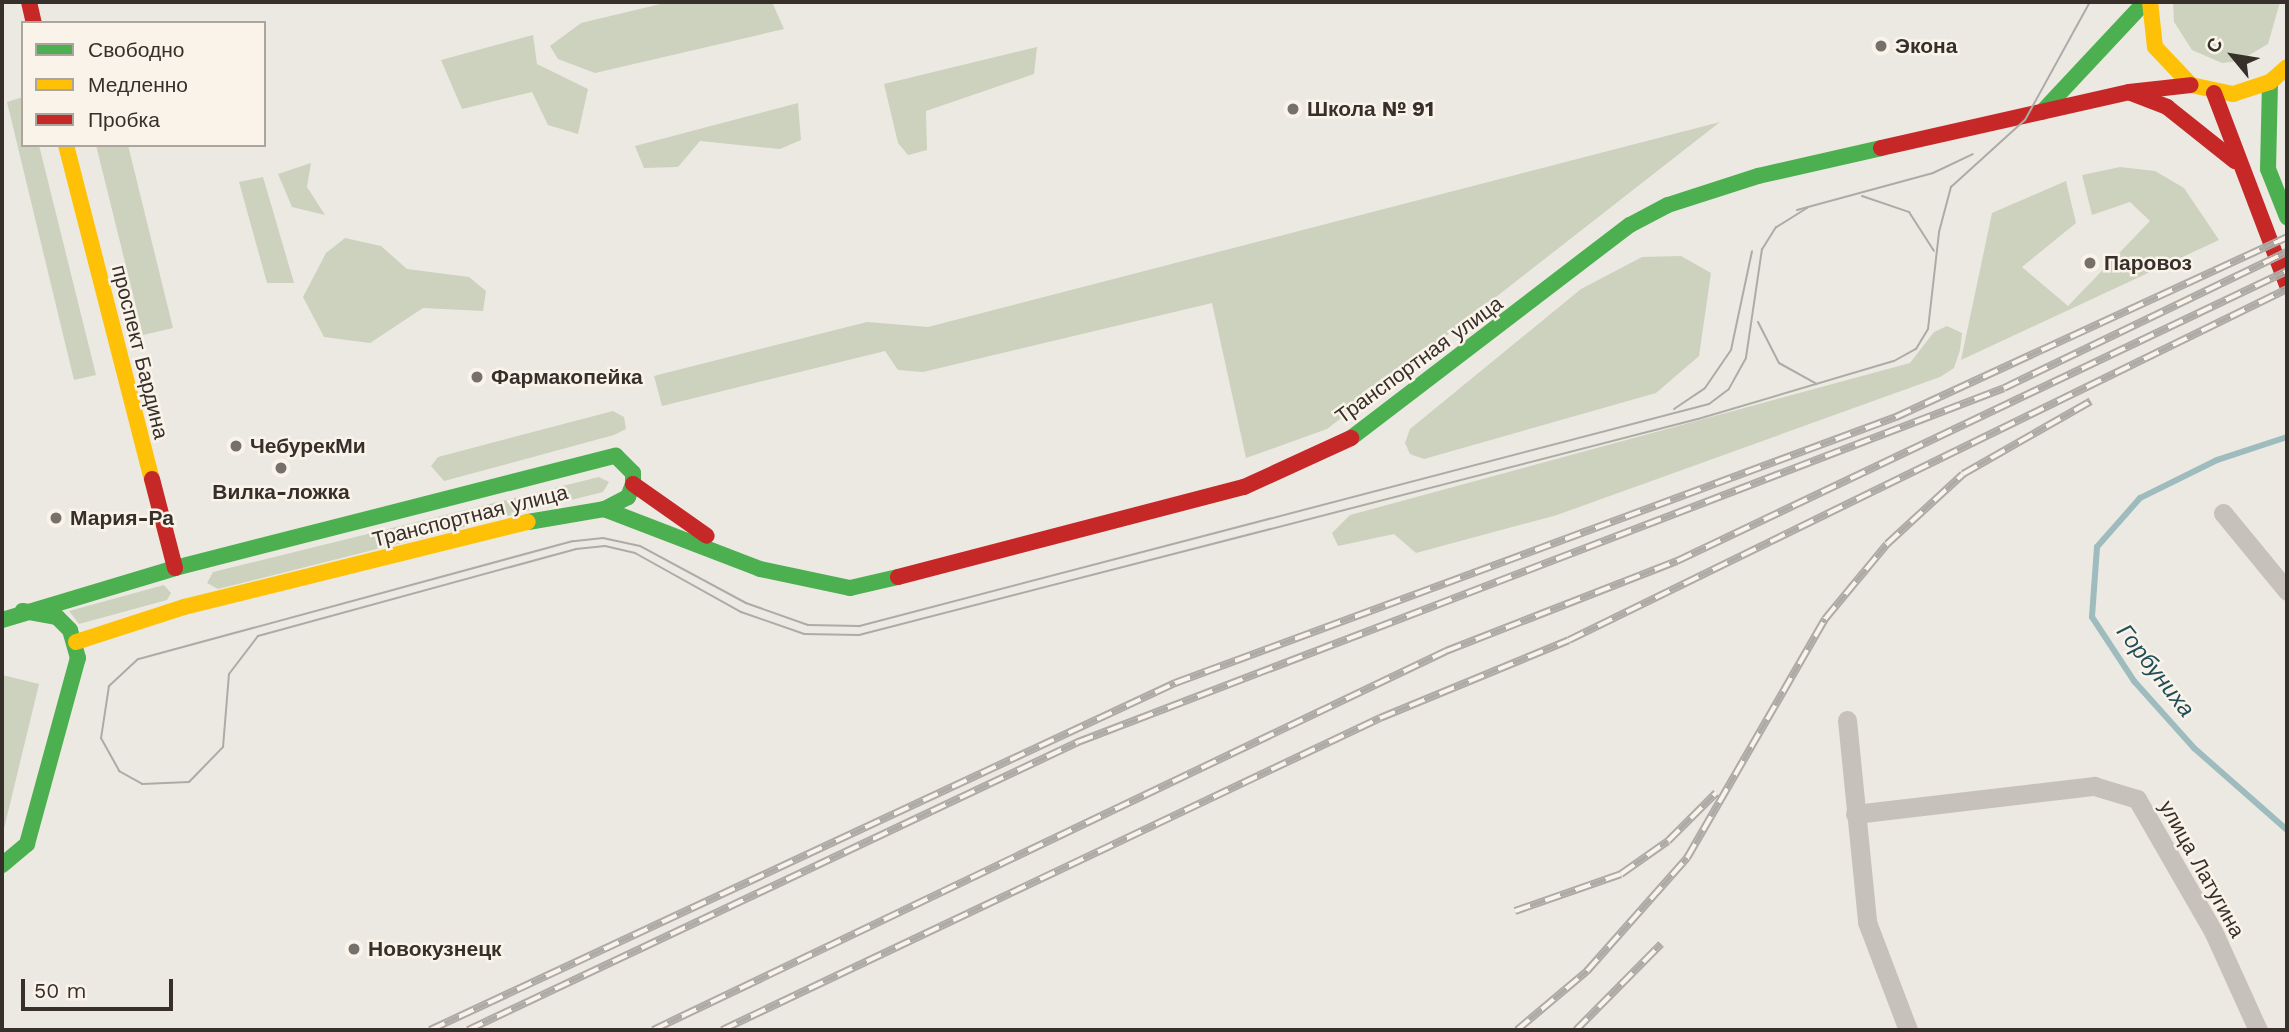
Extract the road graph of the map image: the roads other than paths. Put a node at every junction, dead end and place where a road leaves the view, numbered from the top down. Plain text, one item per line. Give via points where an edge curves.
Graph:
1 (29, 2) edge
2 (2148, 2) edge
3 (34, 21) edge
4 (2287, 67) edge
5 (2270, 82) junction
6 (2191, 85) junction
7 (2129, 92) junction
8 (2214, 93) junction
9 (2287, 101) edge
10 (2040, 114) junction
11 (2264, 136) junction
12 (67, 147) edge
13 (2235, 161) junction
14 (2287, 217) edge
15 (2287, 285) edge
16 (634, 484) junction
17 (604, 509) junction
18 (2223, 513) dead end
19 (175, 568) junction
20 (760, 569) junction
21 (2287, 591) edge
22 (184, 607) junction
23 (6, 617) edge
24 (76, 642) junction
25 (1847, 720) dead end
26 (1856, 814) junction
27 (2, 865) edge
28 (1908, 1030) edge
29 (2258, 1030) edge

1 - 3 main road
2 - 6 main road via 2155,47
2 - 10 main road
4 - 5 main road
5 - 8 main road
5 - 11 main road
6 - 7 main road, Транспортная улица
6 - 8 main road
7 - 10 main road, Транспортная улица
7 - 13 main road via 2167,107
8 - 13 main road
9 - 11 main road
10 - 20 main road, Транспортная улица via 1758,176 1657,210 1361,433 1244,487 885,585 816,584
11 - 14 main road via 2268,169
12 - 19 main road, проспект Бардина
13 - 15 main road
16 - 17 main road via 628,497
16 - 19 main road, Транспортная улица via 625,459 603,457
16 - 20 main road, Транспортная улица
17 - 20 main road, Транспортная улица
17 - 22 main road, Транспортная улица via 576,510
18 - 21 street
19 - 22 main road, проспект Бардина via 191,582
19 - 23 main road, Транспортная улица
22 - 24 main road, Транспортная улица
23 - 24 main road via 39,610 57,617
24 - 27 main road via 78,658 30,835
25 - 26 street
26 - 28 street via 1867,922
26 - 29 street, улица Латугина via 2094,786 2137,799 2213,931

